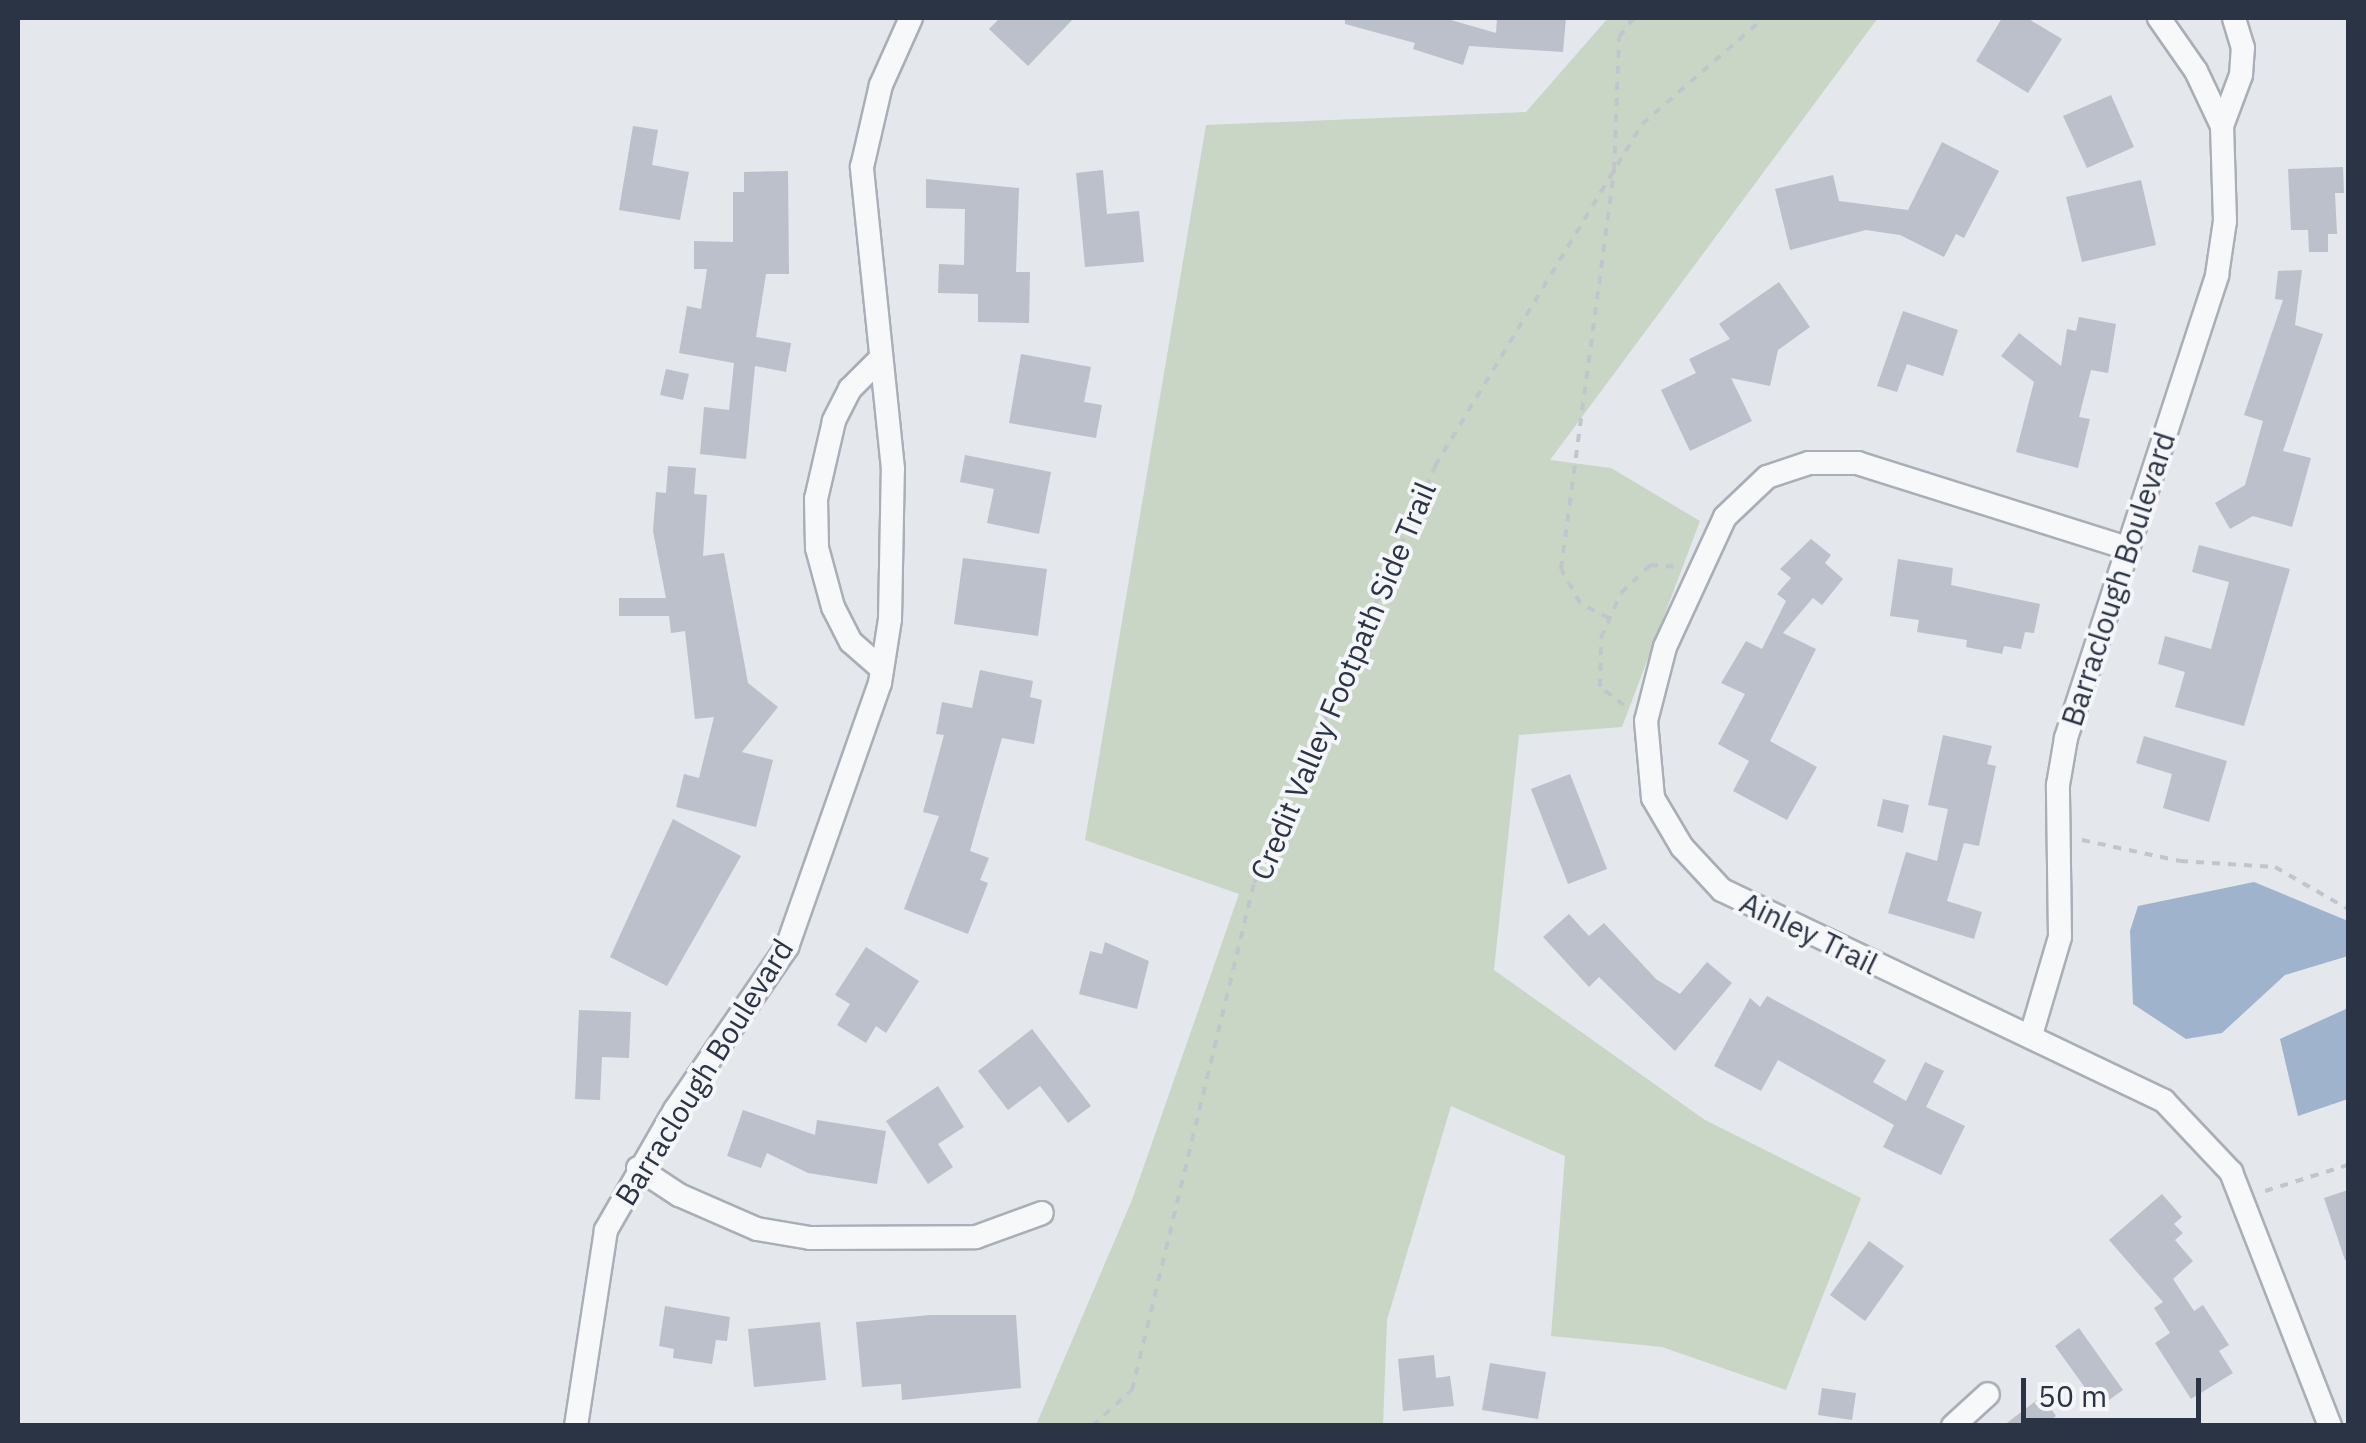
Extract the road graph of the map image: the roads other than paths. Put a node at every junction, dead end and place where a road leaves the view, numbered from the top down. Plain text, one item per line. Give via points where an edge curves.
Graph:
1 (911, 18) edge
2 (2159, 18) edge
3 (2234, 18) edge
4 (2222, 126) junction
5 (881, 358) junction
6 (2127, 548) junction
7 (882, 669) junction
8 (2031, 1035) junction
9 (638, 1168) junction
10 (1042, 1213) dead end
11 (1988, 1394) dead end
12 (576, 1426) edge
13 (1953, 1426) edge
14 (2330, 1426) edge

1 - 5 street, Barraclough Boulevard via 881,85 862,167
2 - 4 street, Barraclough Boulevard via 2196,71
3 - 4 street, Barraclough Boulevard via 2243,48 2241,75
4 - 6 street, Barraclough Boulevard via 2225,221 2217,275
5 - 7 street, Barraclough Boulevard via 893,469
5 - 7 street via 850,390 834,421 816,499 818,548 833,607 851,642
6 - 8 street, Barraclough Boulevard via 2066,738 2058,784 2060,937
6 - 8 street, Ainley Trail via 1858,463 1809,463 1768,477 1725,516 1665,647 1647,717 1653,798 1682,847 1722,890 1802,934
7 - 9 street, Barraclough Boulevard via 828,846 787,947
8 - 14 street, Ainley Trail via 2164,1101 2231,1172
9 - 10 street via 679,1195 756,1229 810,1238 976,1237
9 - 12 street, Barraclough Boulevard via 606,1230
11 - 13 street

